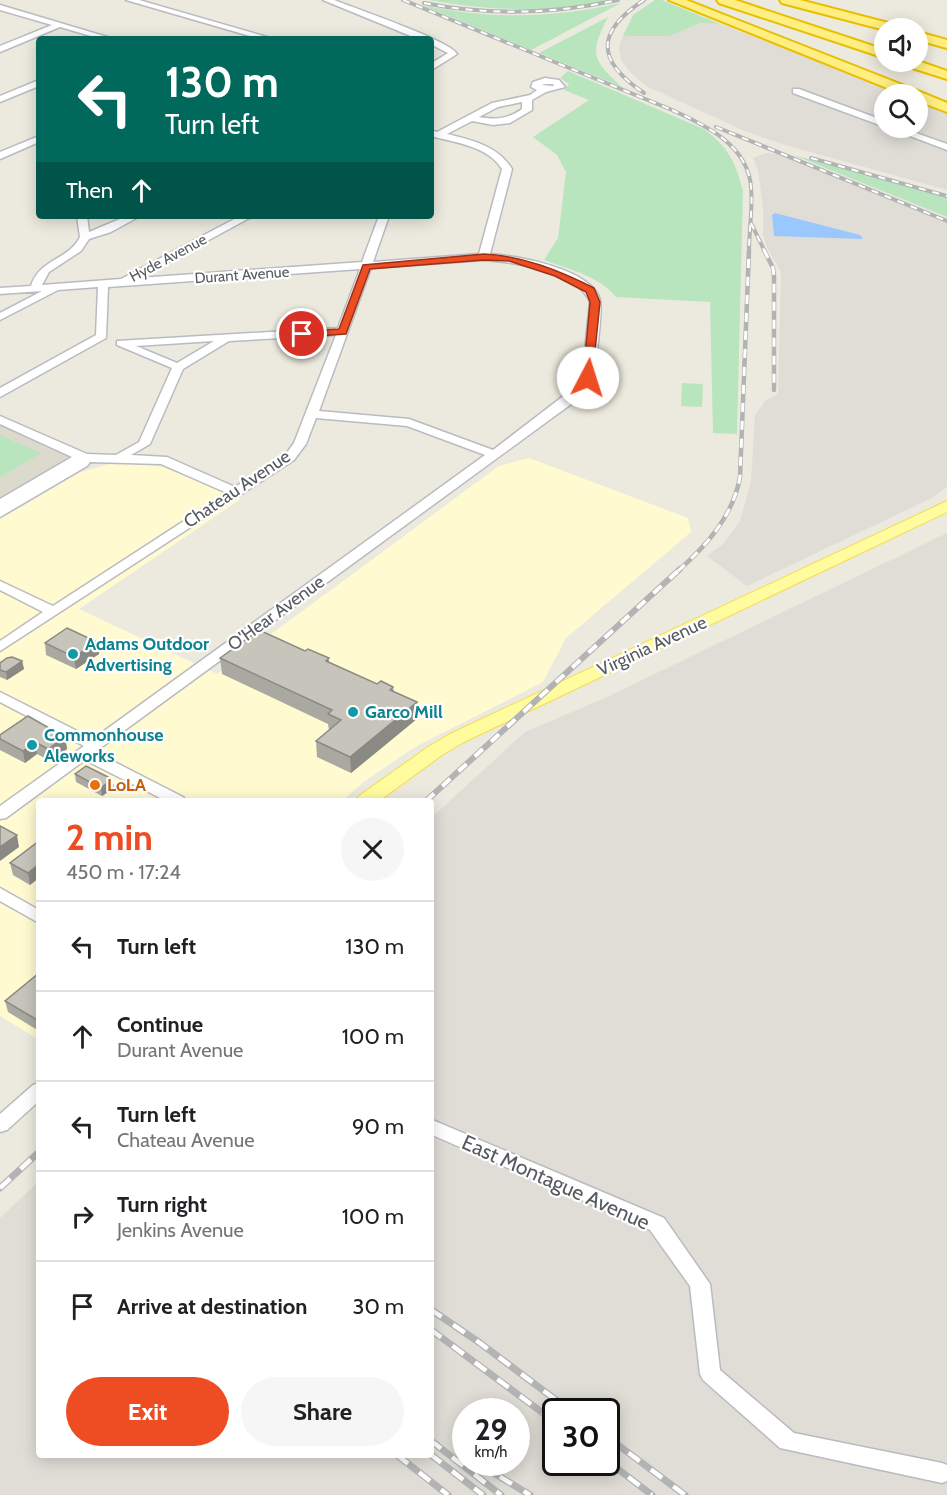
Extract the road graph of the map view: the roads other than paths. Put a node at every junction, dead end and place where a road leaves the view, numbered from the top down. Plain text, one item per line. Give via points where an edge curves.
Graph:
1 (130, 0) edge
2 (327, 0) edge
3 (675, 0) edge
4 (723, 0) edge
5 (740, 0) edge
6 (786, 0) edge
7 (0, 7) edge
8 (874, 23) edge
9 (61, 24) junction
10 (100, 36) edge
11 (256, 36) edge
12 (418, 36) edge
13 (928, 39) edge
14 (434, 43) edge
15 (874, 44) edge
16 (947, 44) edge
17 (0, 49) edge
18 (874, 50) edge
19 (928, 62) edge
20 (434, 66) edge
21 (947, 68) edge
22 (928, 69) edge
23 (947, 75) edge
24 (36, 84) edge
25 (888, 84) edge
26 (543, 90) dead end
27 (796, 91) dead end
28 (527, 98) junction
29 (0, 99) edge
30 (928, 100) edge
31 (947, 108) edge
32 (471, 118) junction
33 (874, 120) edge
34 (435, 134) edge
35 (922, 138) edge
36 (36, 142) edge
37 (947, 147) edge
38 (0, 156) edge
39 (82, 219) edge
40 (129, 219) edge
41 (242, 219) edge
42 (383, 219) edge
43 (85, 237) junction
44 (484, 257) junction
45 (366, 267) junction
46 (120, 283) junction
47 (103, 285) junction
48 (58, 288) junction
49 (36, 289) junction
50 (0, 291) edge
51 (0, 317) edge
52 (343, 331) junction
53 (102, 336) junction
54 (226, 339) junction
55 (121, 344) junction
56 (178, 367) junction
57 (0, 393) edge
58 (311, 414) junction
59 (0, 420) edge
60 (144, 444) junction
61 (493, 454) junction
62 (85, 458) junction
63 (115, 458) junction
64 (163, 460) junction
65 (236, 492) junction
66 (0, 504) edge
67 (947, 506) edge
68 (0, 513) edge
69 (0, 585) edge
70 (53, 612) junction
71 (0, 647) edge
72 (0, 696) edge
73 (89, 749) junction
74 (173, 798) edge
75 (370, 798) edge
76 (0, 814) edge
77 (0, 894) edge
78 (36, 915) edge
79 (36, 1093) edge
80 (1, 1122) edge
81 (434, 1128) edge
82 (942, 1473) dead end

1 - 11 street
2 - 12 street
3 - 25 highway
4 - 18 highway
5 - 15 highway
6 - 8 highway
7 - 9 street
9 - 10 street
9 - 17 street
13 - 16 highway
14 - 20 street via 453,54
19 - 21 highway
22 - 23 highway
24 - 29 street
26 - 28 street
27 - 33 street
28 - 32 street via 499,104
28 - 32 street via 527,110 507,122
30 - 31 highway
32 - 34 street
34 - 44 street via 493,152 505,162 507,169
35 - 37 street
36 - 38 street
39 - 43 street
40 - 43 street
41 - 46 street, Hyde Avenue
42 - 45 street, Chateau Avenue
43 - 49 street via 82,244 40,275
44 - 45 street, Durant Avenue
44 - 61 street, O'Hear Avenue via 523,261 558,274 590,290 595,302 584,386
45 - 46 street, Durant Avenue
45 - 52 street, Chateau Avenue
46 - 47 street, Durant Avenue
47 - 48 street, Durant Avenue
47 - 53 street
48 - 49 street, Durant Avenue
48 - 51 street
49 - 50 street, Durant Avenue
52 - 54 street
52 - 58 street, Chateau Avenue
53 - 55 street
53 - 57 street
54 - 55 street
54 - 56 street
55 - 56 street
56 - 60 street
58 - 61 street via 409,423
58 - 65 street, Chateau Avenue via 300,444 290,457
59 - 62 street
60 - 63 street
60 - 64 street
61 - 73 street, O'Hear Avenue
62 - 63 street
62 - 66 street via 74,460
62 - 68 street via 84,463
63 - 64 street
64 - 65 street
65 - 70 street, Chateau Avenue
67 - 75 main road, Virginia Avenue via 457,738
69 - 70 street
70 - 71 street, Chateau Avenue
72 - 73 street
73 - 74 street
73 - 76 street, O'Hear Avenue
77 - 78 street
79 - 80 street
81 - 82 street, East Montague Avenue via 657,1224 700,1284 710,1374 788,1441

